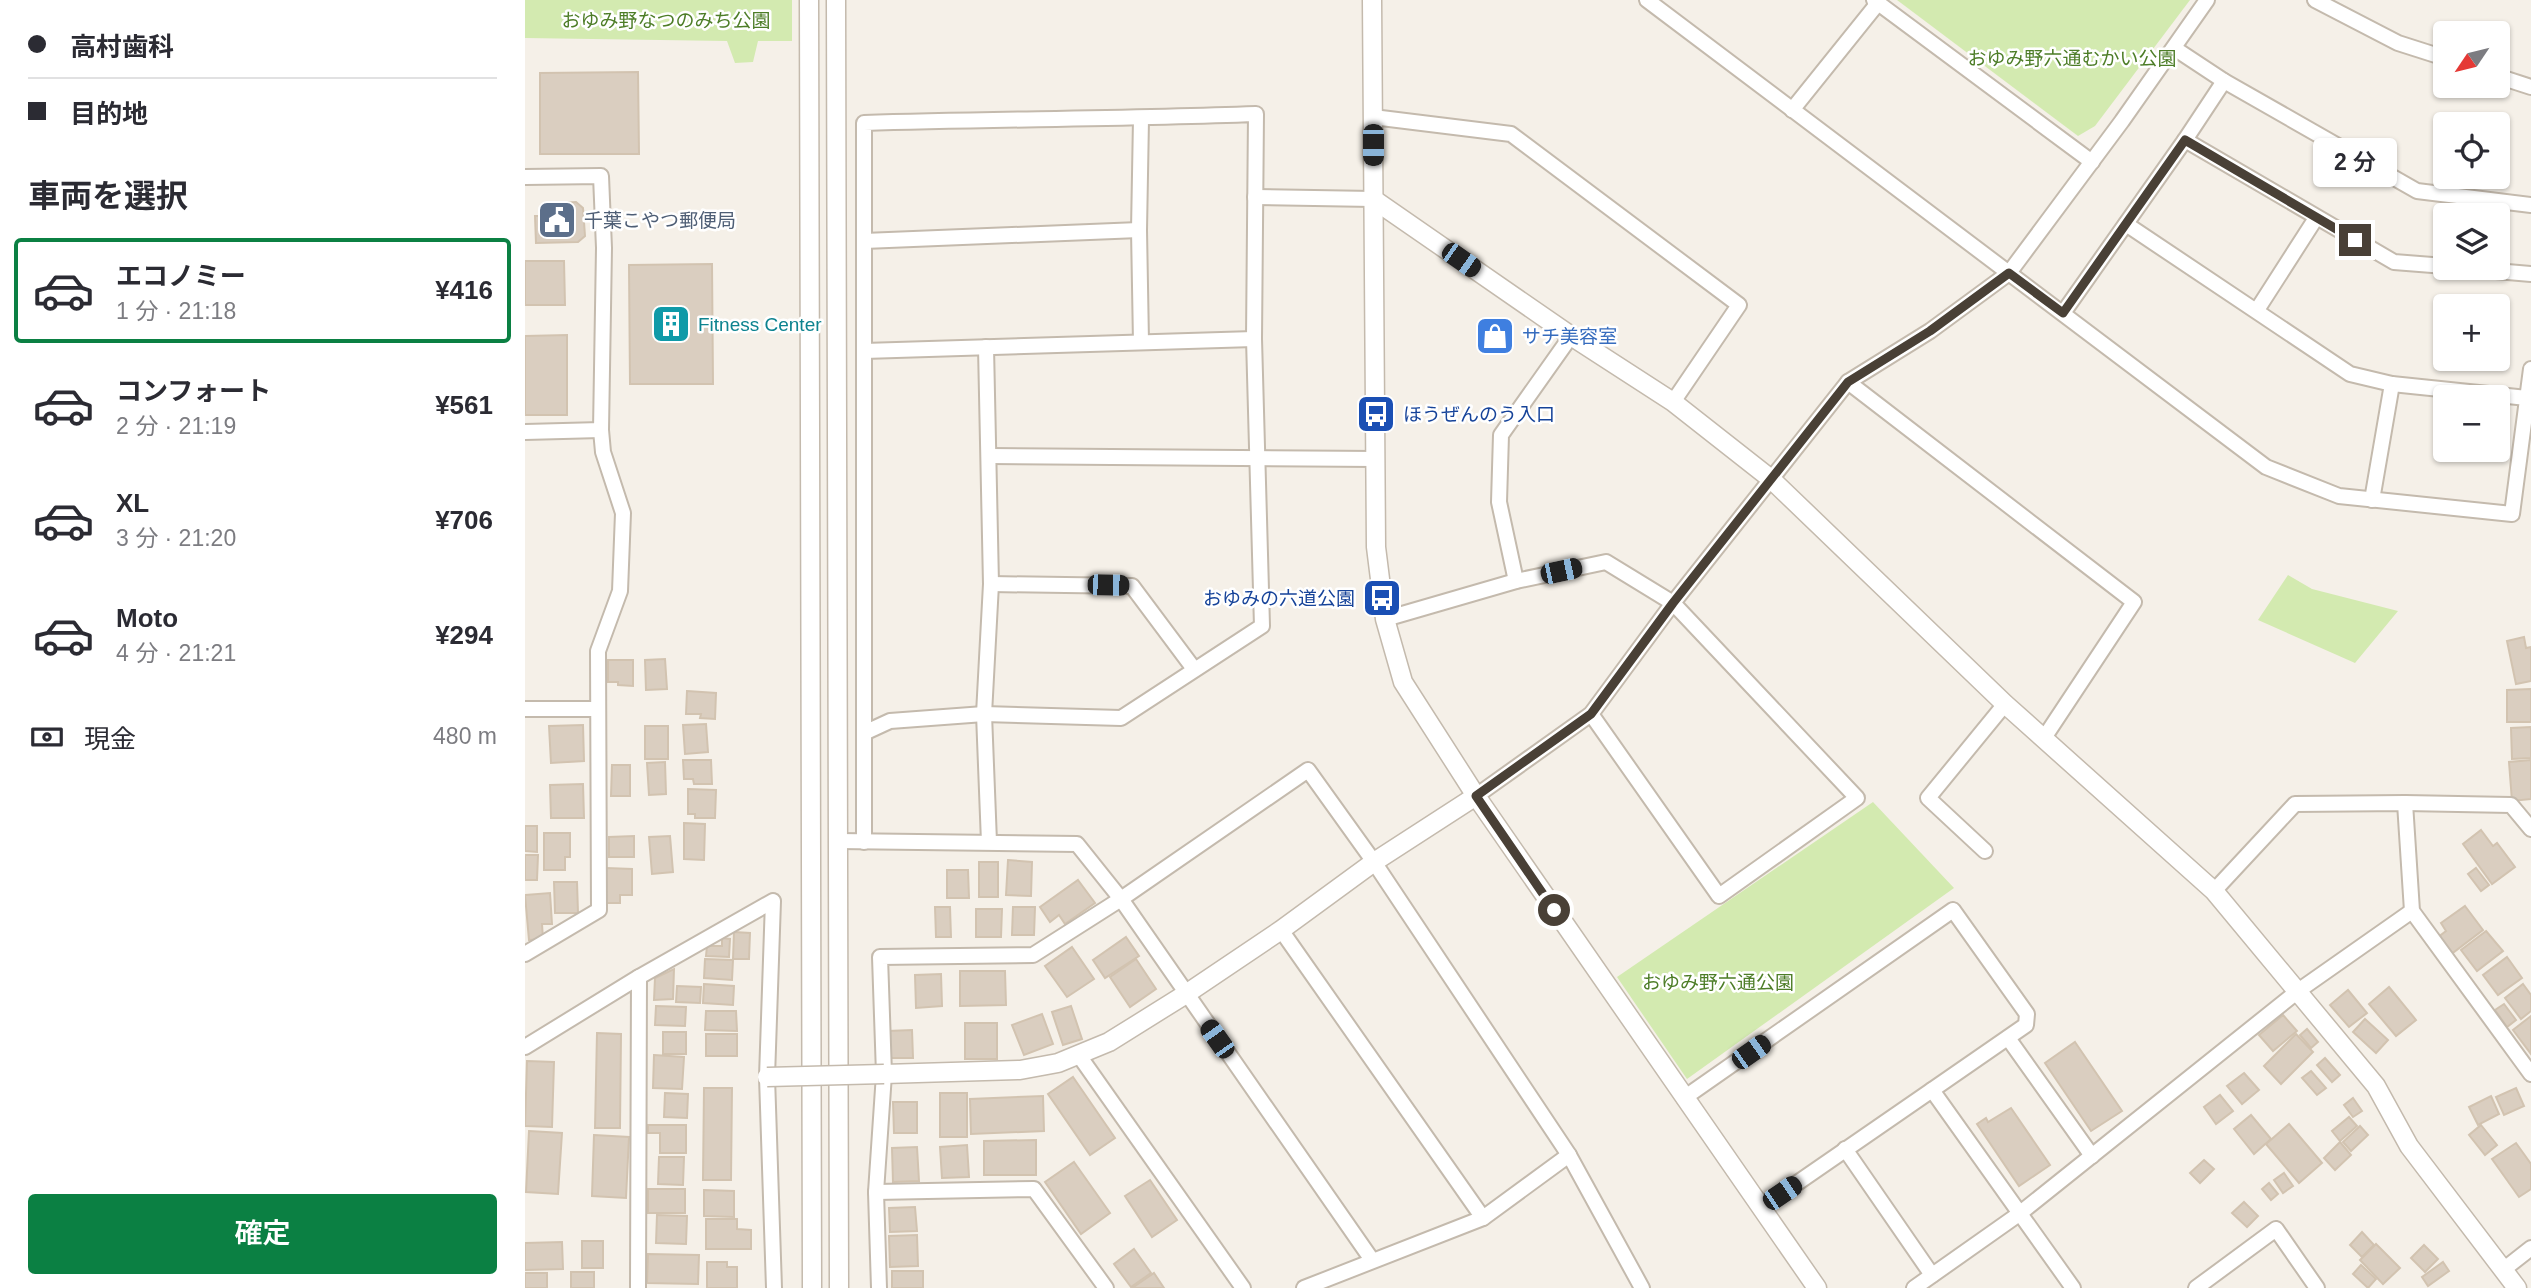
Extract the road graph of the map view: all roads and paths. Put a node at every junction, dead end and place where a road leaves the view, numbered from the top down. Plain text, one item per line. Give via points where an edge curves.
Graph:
1 (809, 0) edge
2 (836, 0) edge
3 (1372, 0) edge
4 (1647, 0) edge
5 (2207, 0) edge
6 (2315, 0) edge
7 (1876, 1) edge
8 (2174, 48) junction
9 (2433, 54) edge
10 (2510, 80) edge
11 (2224, 82) junction
12 (2531, 87) edge
13 (1792, 110) junction
14 (1373, 117) junction
15 (1141, 119) junction
16 (2185, 140) junction
17 (2092, 162) junction
18 (525, 177) edge
19 (1255, 197) junction
20 (1373, 199) junction
21 (2531, 205) edge
22 (2316, 218) junction
23 (2126, 224) junction
24 (1139, 230) junction
25 (864, 240) junction
26 (2433, 265) edge
27 (2510, 272) edge
28 (2009, 273) junction
29 (2531, 274) edge
30 (2257, 310) junction
31 (2063, 313) junction
32 (1571, 336) junction
33 (1254, 339) junction
34 (1141, 342) junction
35 (986, 347) junction
36 (864, 351) junction
37 (2531, 369) edge
38 (1848, 382) junction
39 (2392, 384) junction
40 (2528, 398) junction
41 (1673, 402) junction
42 (601, 430) junction
43 (525, 432) edge
44 (990, 456) junction
45 (1258, 459) junction
46 (1376, 459) junction
47 (1771, 479) junction
48 (2372, 500) junction
49 (1515, 581) junction
50 (991, 584) junction
51 (1673, 603) junction
52 (1385, 619) junction
53 (1194, 669) junction
54 (2005, 704) junction
55 (525, 709) edge
56 (598, 709) junction
57 (984, 714) junction
58 (1591, 714) junction
59 (864, 733) junction
60 (2044, 738) junction
61 (1476, 796) junction
62 (2405, 803) junction
63 (2531, 830) edge
64 (838, 841) junction
65 (864, 842) junction
66 (989, 842) junction
67 (1985, 851) dead end
68 (1374, 862) junction
69 (2214, 891) junction
70 (1121, 900) junction
71 (2412, 911) junction
72 (1281, 930) junction
73 (525, 954) edge
74 (639, 976) junction
75 (2298, 991) junction
76 (1186, 994) junction
77 (2008, 1038) junction
78 (525, 1047) edge
79 (1077, 1054) junction
80 (884, 1074) junction
81 (2531, 1074) edge
82 (767, 1077) junction
83 (1932, 1090) junction
84 (1684, 1098) junction
85 (1845, 1149) junction
86 (1569, 1155) junction
87 (2092, 1156) junction
88 (876, 1192) junction
89 (1761, 1208) junction
90 (2019, 1214) junction
91 (1483, 1218) junction
92 (2531, 1248) edge
93 (1372, 1261) junction
94 (2503, 1270) junction
95 (1932, 1275) junction
96 (638, 1288) edge
97 (774, 1288) edge
98 (812, 1288) edge
99 (839, 1288) edge
100 (879, 1288) edge
101 (1106, 1288) edge
102 (1244, 1288) edge
103 (1304, 1288) edge
104 (1642, 1288) edge
105 (1817, 1288) edge
106 (1914, 1288) edge
107 (2073, 1288) edge
108 (2196, 1288) edge
109 (2317, 1288) edge
110 (2517, 1288) edge

1 - 98 street
2 - 64 street
3 - 14 street
4 - 13 street
5 - 8 street
6 - 9 street via 2398,43
7 - 13 street
7 - 17 street
8 - 11 street
8 - 17 street
10 - 12 street
11 - 16 street
11 - 21 street via 2417,191
13 - 28 street
14 - 20 street
14 - 41 street via 1511,134 1739,305
15 - 19 street via 1256,114
15 - 24 street
15 - 25 street via 864,123
16 - 22 street
16 - 23 street
17 - 28 street
18 - 42 street via 601,176
19 - 20 street
19 - 33 street
20 - 32 street
20 - 46 street
22 - 26 street via 2394,261
22 - 30 street
23 - 30 street
23 - 31 street
24 - 25 street
24 - 34 street
25 - 36 street
27 - 29 street
28 - 31 street
28 - 38 street via 1930,331
30 - 39 street via 2350,374
31 - 48 street via 2266,467 2339,496
32 - 41 street
32 - 49 street via 1501,435 1499,502
33 - 34 street
33 - 45 street
34 - 35 street
35 - 36 street
35 - 44 street
36 - 59 street
37 - 40 street
38 - 47 street
38 - 60 street via 2134,602
39 - 40 street
39 - 48 street
40 - 48 street via 2512,514
41 - 47 street
42 - 43 street
42 - 56 street via 603,452 623,513 620,590 598,651
44 - 45 street
44 - 50 street
45 - 46 street
45 - 53 street via 1262,626
46 - 52 street via 1376,547
47 - 51 street
47 - 54 street
49 - 51 street via 1606,562
49 - 52 street
50 - 53 street via 1132,586
50 - 57 street
51 - 58 street
51 - 58 street via 1857,798 1719,897
52 - 61 street via 1403,682
53 - 57 street via 1121,718
54 - 60 street
54 - 67 street via 1928,799
55 - 56 street
56 - 73 street via 599,910
57 - 59 street via 890,720
57 - 66 street
58 - 61 street
59 - 65 street
60 - 69 street
61 - 68 street
61 - 84 street
62 - 63 street via 2511,805
62 - 69 street via 2295,804
62 - 71 street
64 - 65 street
64 - 99 street
65 - 66 street
66 - 70 street via 1077,844
68 - 70 street via 1308,770
68 - 72 street
68 - 86 street
69 - 75 street
70 - 76 street
70 - 80 street via 1033,956 880,957
71 - 75 street
71 - 81 street
72 - 76 street
72 - 91 street
74 - 78 street
74 - 82 street via 773,901
74 - 96 street
75 - 87 street
75 - 94 street via 2376,1086 2409,1146
76 - 79 street via 1109,1042
76 - 93 street
77 - 83 street
77 - 84 street via 2027,1025 2027,1014 1953,910
77 - 87 street
79 - 80 street via 1058,1063 1020,1070
79 - 102 street
80 - 82 street, bridge
80 - 88 street
82 - 97 street
83 - 85 street
83 - 90 street
84 - 89 street
85 - 89 street
85 - 95 street
86 - 91 street
86 - 104 street
87 - 90 street
88 - 100 street
88 - 101 street via 1034,1189
89 - 105 street
90 - 95 street
90 - 107 street
91 - 93 street
92 - 94 street
93 - 103 street
94 - 110 street
95 - 106 street
108 - 109 street via 2276,1229

